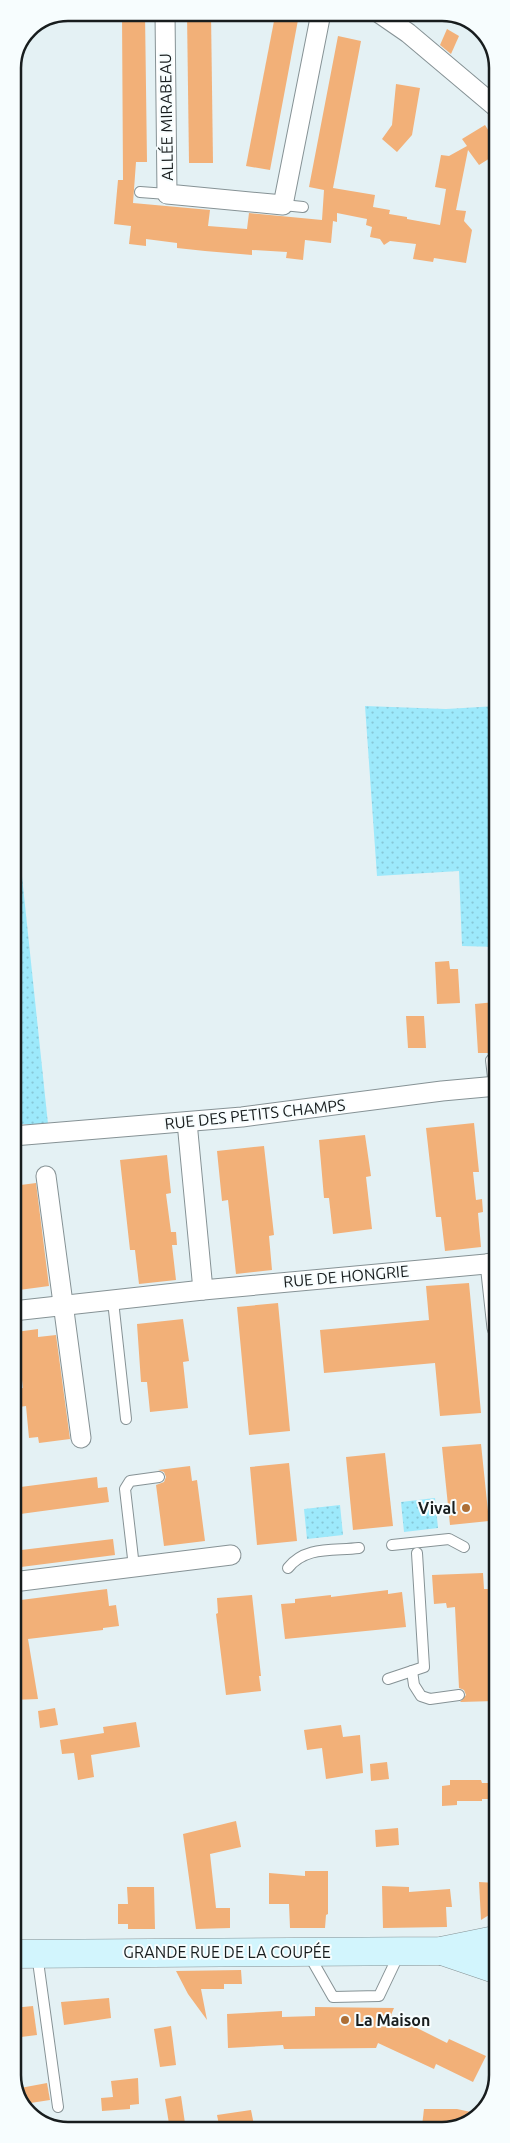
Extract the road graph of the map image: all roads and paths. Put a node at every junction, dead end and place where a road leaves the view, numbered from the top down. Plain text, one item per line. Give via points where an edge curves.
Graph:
1 (165, 21) edge
2 (319, 21) edge
3 (391, 21) edge
4 (489, 102) edge
5 (140, 192) dead end
6 (167, 194) junction
7 (283, 205) junction
8 (302, 207) dead end
9 (489, 1087) edge
10 (187, 1122) junction
11 (21, 1135) edge
12 (46, 1176) dead end
13 (489, 1263) edge
14 (203, 1290) junction
15 (113, 1301) junction
16 (65, 1306) junction
17 (21, 1310) edge
18 (126, 1419) dead end
19 (81, 1438) dead end
20 (159, 1477) dead end
21 (392, 1545) dead end
22 (464, 1547) dead end
23 (359, 1548) dead end
24 (417, 1553) dead end
25 (231, 1555) dead end
26 (134, 1567) junction
27 (288, 1568) dead end
28 (21, 1581) edge
29 (412, 1671) junction
30 (388, 1679) dead end
31 (459, 1695) dead end
32 (489, 1941) edge
33 (400, 1951) junction
34 (441, 1951) junction
35 (308, 1952) junction
36 (25, 1954) edge
37 (489, 1969) edge
38 (58, 2106) dead end

1 - 6 street, ALLÉE MIRABEAU
2 - 7 street
3 - 4 street
5 - 6 lane
6 - 7 street, ALLÉE MIRABEAU
7 - 8 lane, ALLÉE MIRABEAU
9 - 10 street, RUE DES PETITS CHAMPS
10 - 11 street, RUE DES PETITS CHAMPS
10 - 14 street
12 - 16 street
13 - 14 street, RUE DE HONGRIE
14 - 15 street, RUE DE HONGRIE
15 - 16 street, RUE DE HONGRIE
15 - 18 lane
16 - 17 street, RUE DE HONGRIE
16 - 19 street
20 - 26 lane via 130,1482 125,1489
21 - 22 lane via 449,1539
23 - 27 lane via 306,1553
24 - 29 lane via 424,1667
25 - 26 street
26 - 28 street
29 - 30 lane
29 - 31 lane via 414,1685 421,1696 430,1699
32 - 34 main road, GRANDE RUE DE LA COUPÉE
33 - 34 main road, GRANDE RUE DE LA COUPÉE
33 - 35 main road, GRANDE RUE DE LA COUPÉE
33 - 35 lane via 379,1996 333,1997
34 - 37 main road, GRANDE RUE DE LA COUPÉE
35 - 36 main road, GRANDE RUE DE LA COUPÉE
36 - 38 lane

